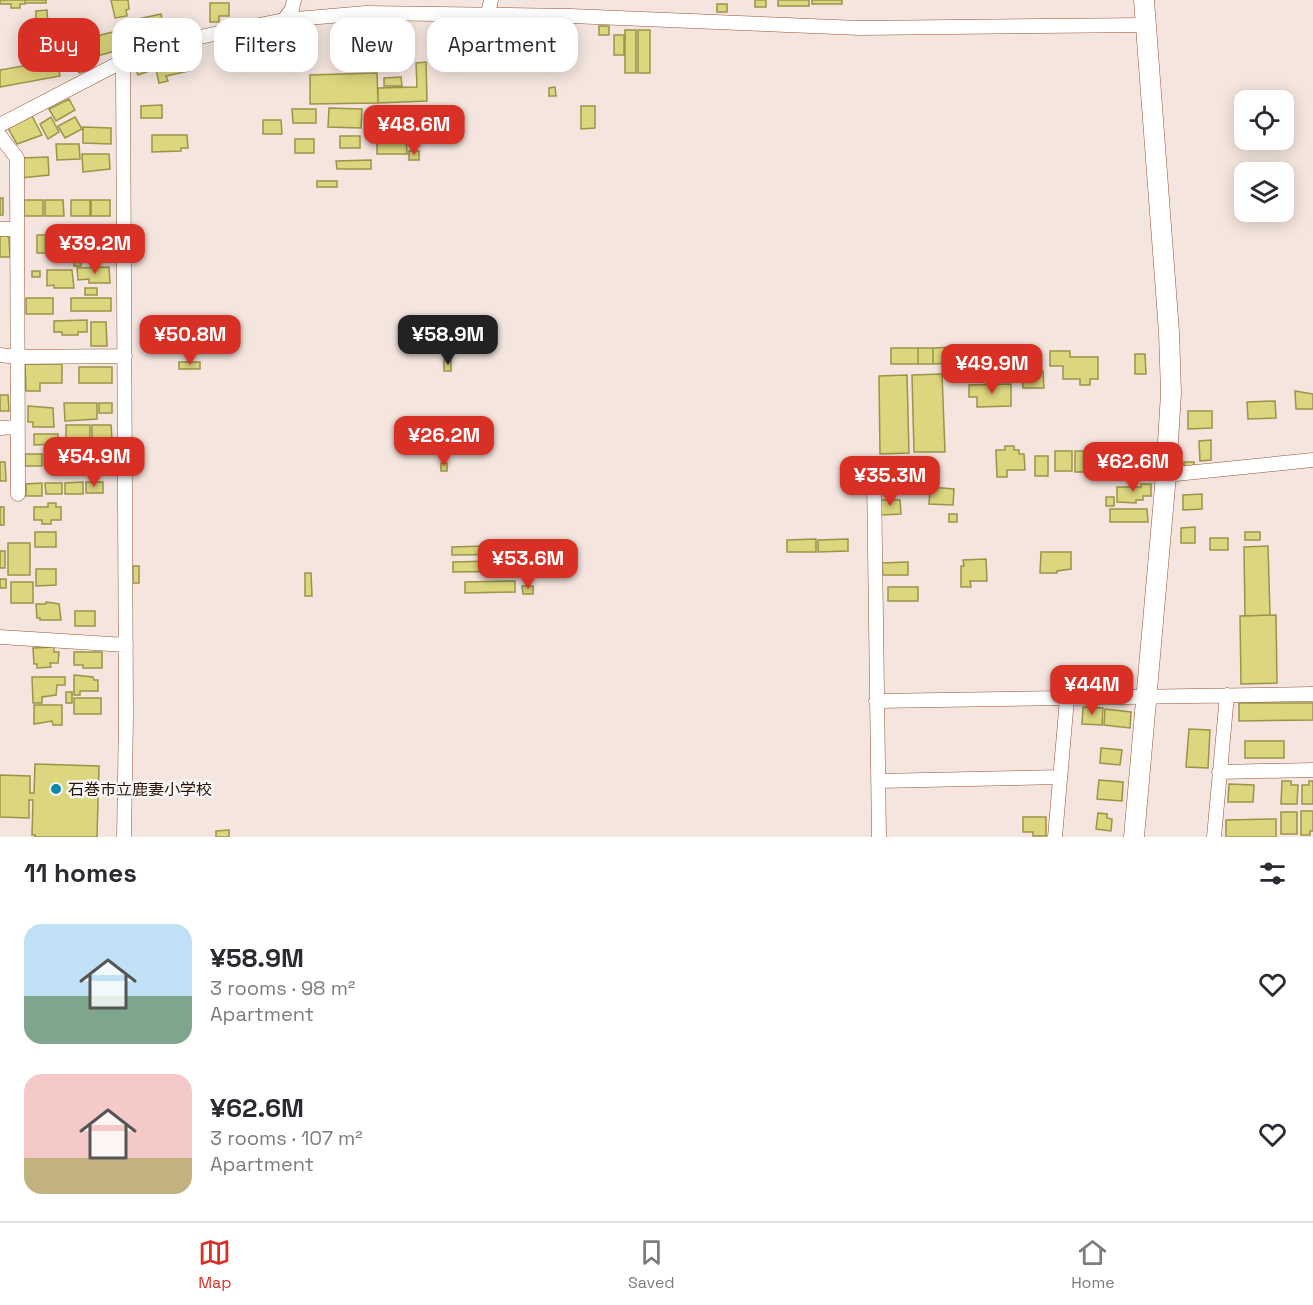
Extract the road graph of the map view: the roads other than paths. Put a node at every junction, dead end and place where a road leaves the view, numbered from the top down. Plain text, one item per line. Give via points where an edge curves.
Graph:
1 (294, 0) edge
2 (491, 0) edge
3 (1144, 0) edge
4 (488, 15) junction
5 (285, 18) edge
6 (307, 18) edge
7 (1146, 25) junction
8 (112, 67) edge
9 (123, 72) edge
10 (0, 125) edge
11 (0, 136) edge
12 (0, 229) edge
13 (17, 229) junction
14 (0, 355) edge
15 (125, 356) junction
16 (16, 357) junction
17 (17, 427) junction
18 (0, 428) edge
19 (1313, 460) edge
20 (1166, 475) junction
21 (874, 476) dead end
22 (18, 494) dead end
23 (0, 637) edge
24 (126, 645) junction
25 (1313, 694) edge
26 (1227, 695) junction
27 (1147, 697) junction
28 (1067, 699) junction
29 (876, 701) junction
30 (1313, 770) edge
31 (1220, 772) junction
32 (1060, 777) junction
33 (878, 781) junction
34 (124, 837) edge
35 (879, 837) edge
36 (1055, 837) edge
37 (1134, 837) edge
38 (1214, 837) edge

1 - 5 street
2 - 4 street
3 - 7 street
4 - 6 street via 366,13
4 - 7 street via 860,28
7 - 20 street via 1169,332 1171,393
8 - 10 street
9 - 15 street
11 - 13 street via 17,158
12 - 13 street
13 - 16 street
14 - 16 street
15 - 16 street
15 - 24 street
16 - 17 street
17 - 18 street
17 - 22 street
19 - 20 street
20 - 27 street
21 - 29 street
23 - 24 street
24 - 34 street
25 - 26 street
26 - 27 street
26 - 31 street
27 - 28 street
27 - 37 street
28 - 29 street
28 - 32 street
29 - 33 street
30 - 31 street
31 - 38 street
32 - 33 street
32 - 36 street
33 - 35 street

